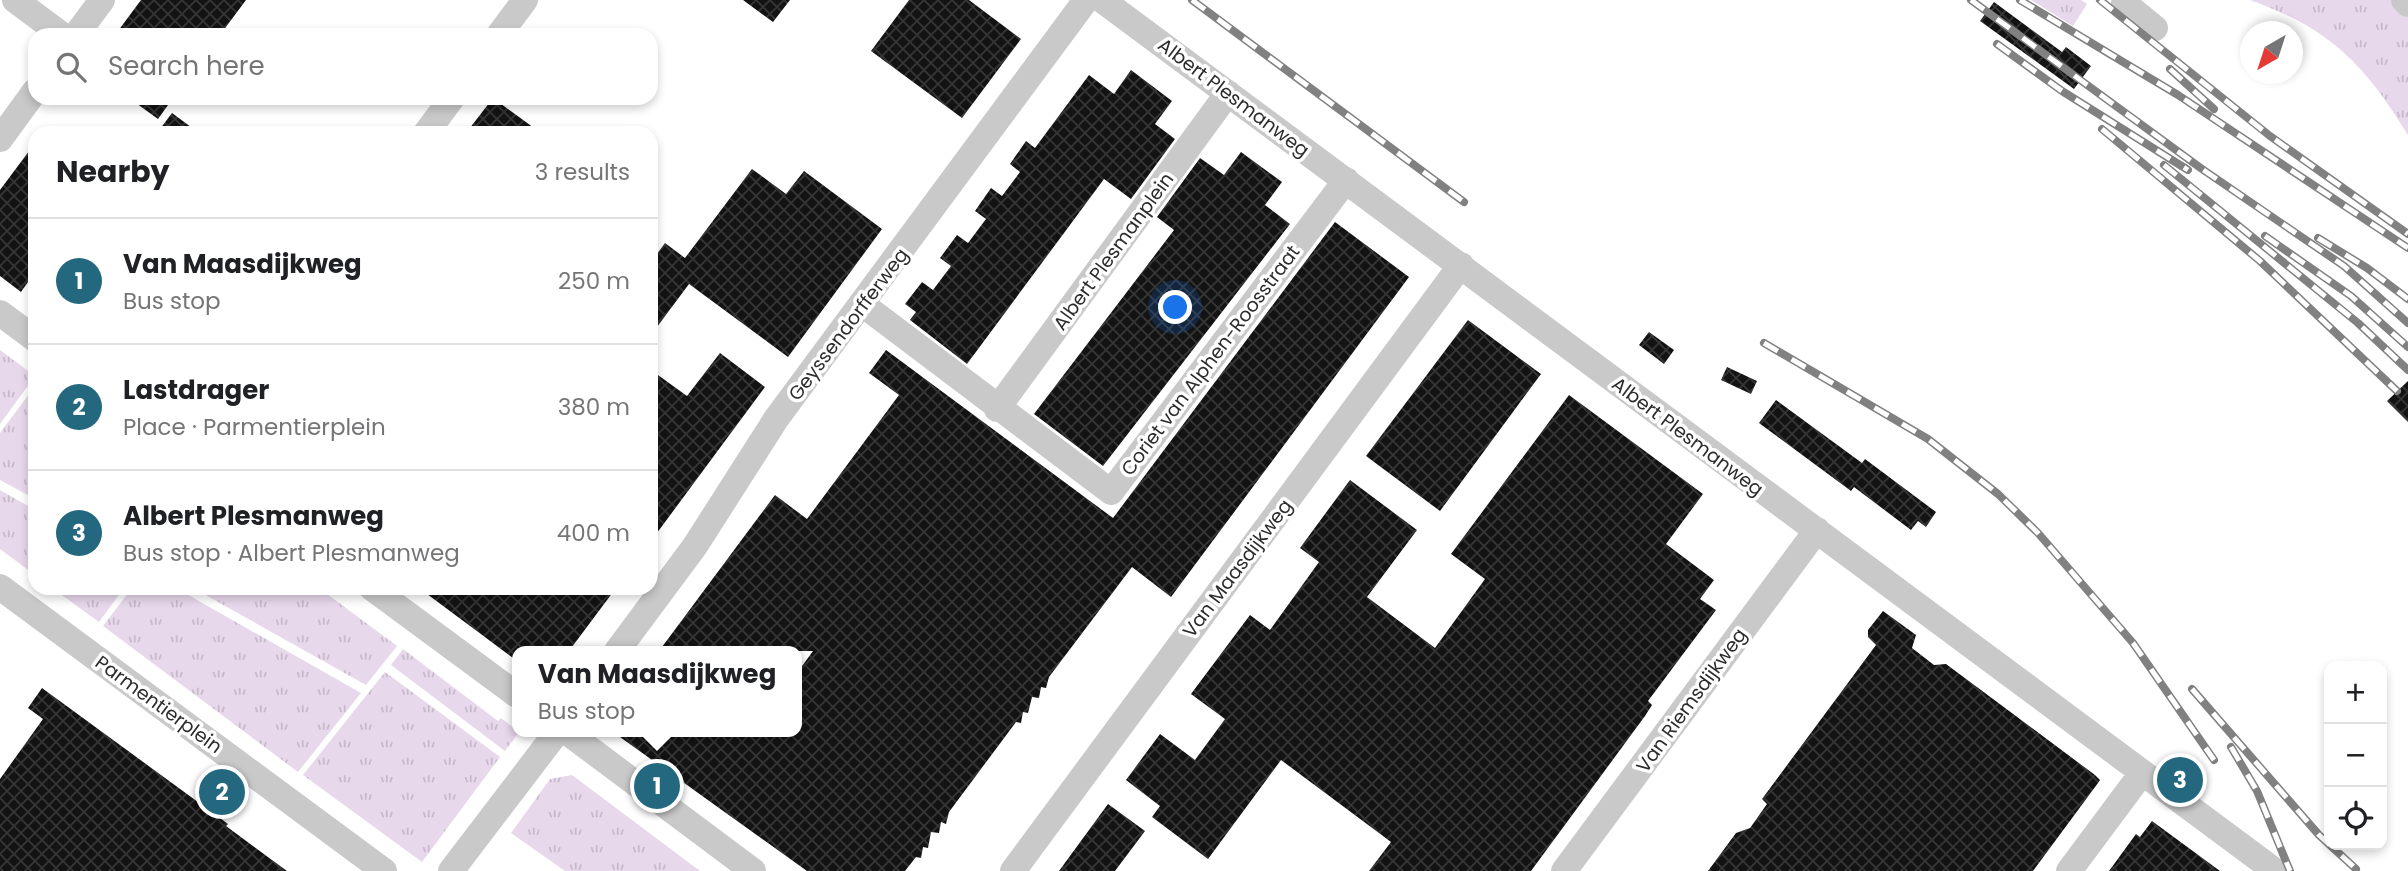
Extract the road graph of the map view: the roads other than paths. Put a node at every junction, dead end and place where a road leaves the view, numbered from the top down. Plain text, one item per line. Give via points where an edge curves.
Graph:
1 (15, 0) edge
2 (102, 0) edge
3 (525, 0) edge
4 (1086, 0) edge
5 (1102, 0) edge
6 (2404, 0) edge
7 (2127, 1) edge
8 (2408, 4) edge
9 (53, 28) edge
10 (81, 28) edge
11 (504, 28) edge
12 (2155, 28) dead end
13 (1228, 93) junction
14 (28, 101) edge
15 (447, 105) edge
16 (431, 126) edge
17 (0, 139) edge
18 (1346, 180) junction
19 (1461, 265) junction
20 (862, 304) junction
21 (0, 313) edge
22 (28, 334) edge
23 (997, 408) junction
24 (1816, 530) junction
25 (0, 587) edge
26 (381, 595) edge
27 (621, 646) edge
28 (512, 691) edge
29 (552, 737) edge
30 (574, 737) edge
31 (2142, 773) junction
32 (384, 871) edge
33 (451, 871) edge
34 (753, 871) edge
35 (1013, 871) edge
36 (1564, 871) edge
37 (2069, 871) edge
38 (2275, 871) edge

1 - 9 street
2 - 10 street
3 - 11 street
4 - 20 street, Geyssendorfferweg
5 - 13 street, Albert Plesmanweg
6 - 8 street
7 - 12 street
13 - 18 street, Albert Plesmanweg
13 - 23 street, Albert Plesmanplein
14 - 17 street
15 - 16 street
18 - 19 street, Albert Plesmanweg
18 - 23 street, Coriet van Alphen-Roosstraat via 1111,492
19 - 24 street, Albert Plesmanweg
19 - 35 street, Van Maasdijkweg
20 - 23 street, Coriet van Alphen-Roosstraat
20 - 27 street, Geyssendorfferweg via 776,419 695,546
21 - 22 street
24 - 31 street, Albert Plesmanweg
24 - 36 street, Van Riemsdijkweg
25 - 32 street, Parmentierplein
26 - 28 street
29 - 33 street
30 - 34 street
31 - 37 street
31 - 38 street, Albert Plesmanweg

